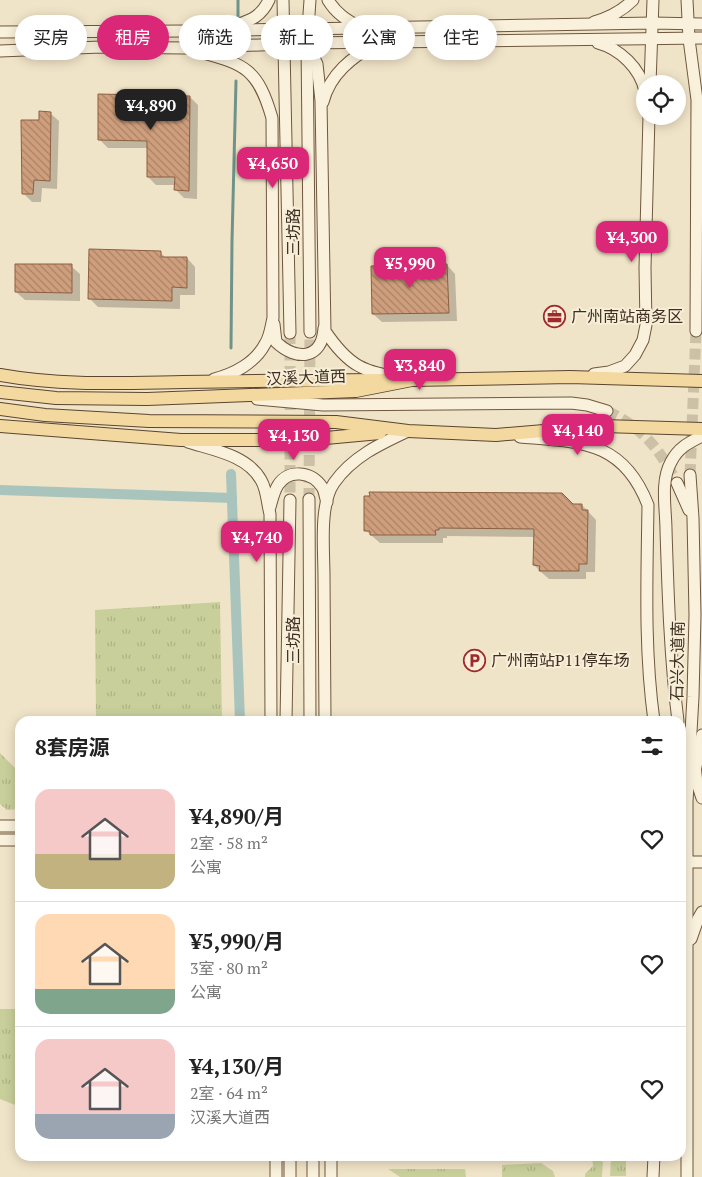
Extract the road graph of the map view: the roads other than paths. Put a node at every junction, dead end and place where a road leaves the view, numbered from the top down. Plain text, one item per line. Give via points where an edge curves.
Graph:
1 (269, 0) edge
2 (283, 0) edge
3 (310, 0) edge
4 (328, 0) edge
5 (633, 0) edge
6 (653, 0) edge
7 (687, 0) edge
8 (284, 15) edge
9 (309, 15) edge
10 (343, 18) edge
11 (251, 20) edge
12 (653, 23) junction
13 (688, 24) junction
14 (702, 24) edge
15 (585, 25) junction
16 (415, 27) edge
17 (179, 31) edge
18 (0, 32) edge
19 (702, 38) edge
20 (651, 39) junction
21 (689, 39) junction
22 (586, 40) junction
23 (415, 42) edge
24 (179, 47) edge
25 (0, 51) edge
26 (227, 60) edge
27 (284, 60) edge
28 (307, 60) edge
29 (315, 60) edge
30 (351, 60) edge
31 (702, 73) edge
32 (639, 75) edge
33 (650, 75) edge
34 (321, 111) junction
35 (649, 125) edge
36 (273, 318) junction
37 (324, 327) junction
38 (696, 330) tunnel mouth
39 (310, 332) tunnel mouth
40 (290, 333) tunnel mouth
41 (1, 374) edge
42 (570, 377) junction
43 (412, 380) junction
44 (702, 380) edge
45 (205, 382) junction
46 (0, 392) edge
47 (227, 396) junction
48 (0, 409) edge
49 (607, 411) tunnel mouth
50 (2, 428) edge
51 (702, 429) edge
52 (408, 431) junction
53 (496, 434) junction
54 (702, 436) edge
55 (181, 440) junction
56 (690, 475) tunnel mouth
57 (677, 483) tunnel mouth
58 (665, 490) junction
59 (309, 499) tunnel mouth
60 (290, 500) tunnel mouth
61 (327, 502) junction
62 (648, 505) junction
63 (269, 512) junction
64 (693, 518) junction
65 (271, 716) edge
66 (286, 716) edge
67 (310, 716) edge
68 (326, 716) edge
69 (653, 716) edge
70 (678, 716) edge
71 (697, 734) edge
72 (695, 769) junction
73 (686, 794) edge
74 (702, 798) edge
75 (687, 802) junction
76 (0, 821) edge
77 (686, 822) edge
78 (15, 825) edge
79 (0, 826) edge
80 (15, 826) edge
81 (0, 840) edge
82 (15, 840) edge
83 (15, 841) edge
84 (0, 846) edge
85 (686, 862) edge
86 (702, 862) edge
87 (702, 912) edge
88 (686, 921) edge
89 (687, 950) junction
90 (276, 1161) edge
91 (290, 1161) edge
92 (313, 1161) edge
93 (331, 1161) edge
94 (654, 1161) edge
95 (276, 1177) edge
96 (290, 1177) edge
97 (313, 1177) edge
98 (331, 1177) edge
99 (653, 1177) edge
100 (687, 1177) edge

1 - 11 main road
2 - 8 main road
3 - 9 main road
4 - 10 main road
5 - 15 main road via 604,19
6 - 12 main road
7 - 13 main road
12 - 13 main road
12 - 15 main road
12 - 20 main road
13 - 14 main road
13 - 21 main road
15 - 16 main road
17 - 18 main road
19 - 21 main road
20 - 21 main road
20 - 22 main road
20 - 33 main road
21 - 31 main road
21 - 38 main road via 697,100
22 - 23 main road
22 - 32 main road via 607,45 628,60
24 - 25 main road
26 - 36 main road via 241,66 259,83 272,118
27 - 40 main road, 三坊路
28 - 39 main road, 三坊路
29 - 34 main road via 319,70
30 - 34 main road via 336,74 326,92
34 - 37 main road
35 - 42 main road via 646,325 643,340 625,366 609,372
36 - 37 main road via 276,342 288,352 299,355 317,349 323,339
36 - 45 main road via 260,354 227,376
37 - 43 main road via 333,344 355,365 373,373
41 - 45 main road via 37,380 113,383
42 - 43 main road, 汉溪大道西
42 - 44 main road, 汉溪大道西
43 - 45 main road
43 - 47 main road, 汉溪大道西 via 356,391
46 - 47 main road, 汉溪大道西 via 56,398
47 - 49 main road via 323,405 571,403
48 - 52 main road via 149,421 336,422
50 - 55 main road
51 - 53 main road via 603,426
52 - 53 main road
52 - 55 main road via 304,440
52 - 61 main road via 370,449 356,460 333,484
53 - 62 main road, 石兴大道南 via 578,442 599,449 631,471
54 - 58 main road via 684,445 676,454 670,463
55 - 63 main road via 241,460 251,467 261,480
56 - 64 main road, 石兴大道南
57 - 64 main road
58 - 62 main road via 652,496
58 - 70 main road via 667,573
59 - 67 main road, 三坊路
60 - 66 main road, 三坊路
61 - 63 main road via 323,488 312,477 293,474 286,476 277,486
61 - 68 main road via 324,540
62 - 69 main road, 石兴大道南 via 646,611 648,683
63 - 65 main road
64 - 71 main road, 石兴大道南
71 - 72 main road
71 - 75 main road, 石兴大道南
72 - 74 main road
72 - 75 main road
73 - 75 main road
75 - 77 main road, 石兴大道南
76 - 78 main road
79 - 80 main road
81 - 82 main road
83 - 84 main road
85 - 86 main road
87 - 89 main road
88 - 89 main road, 石兴大道南
89 - 100 main road, 石兴大道南
90 - 95 main road
91 - 96 main road
92 - 97 main road
93 - 98 main road
94 - 99 main road

